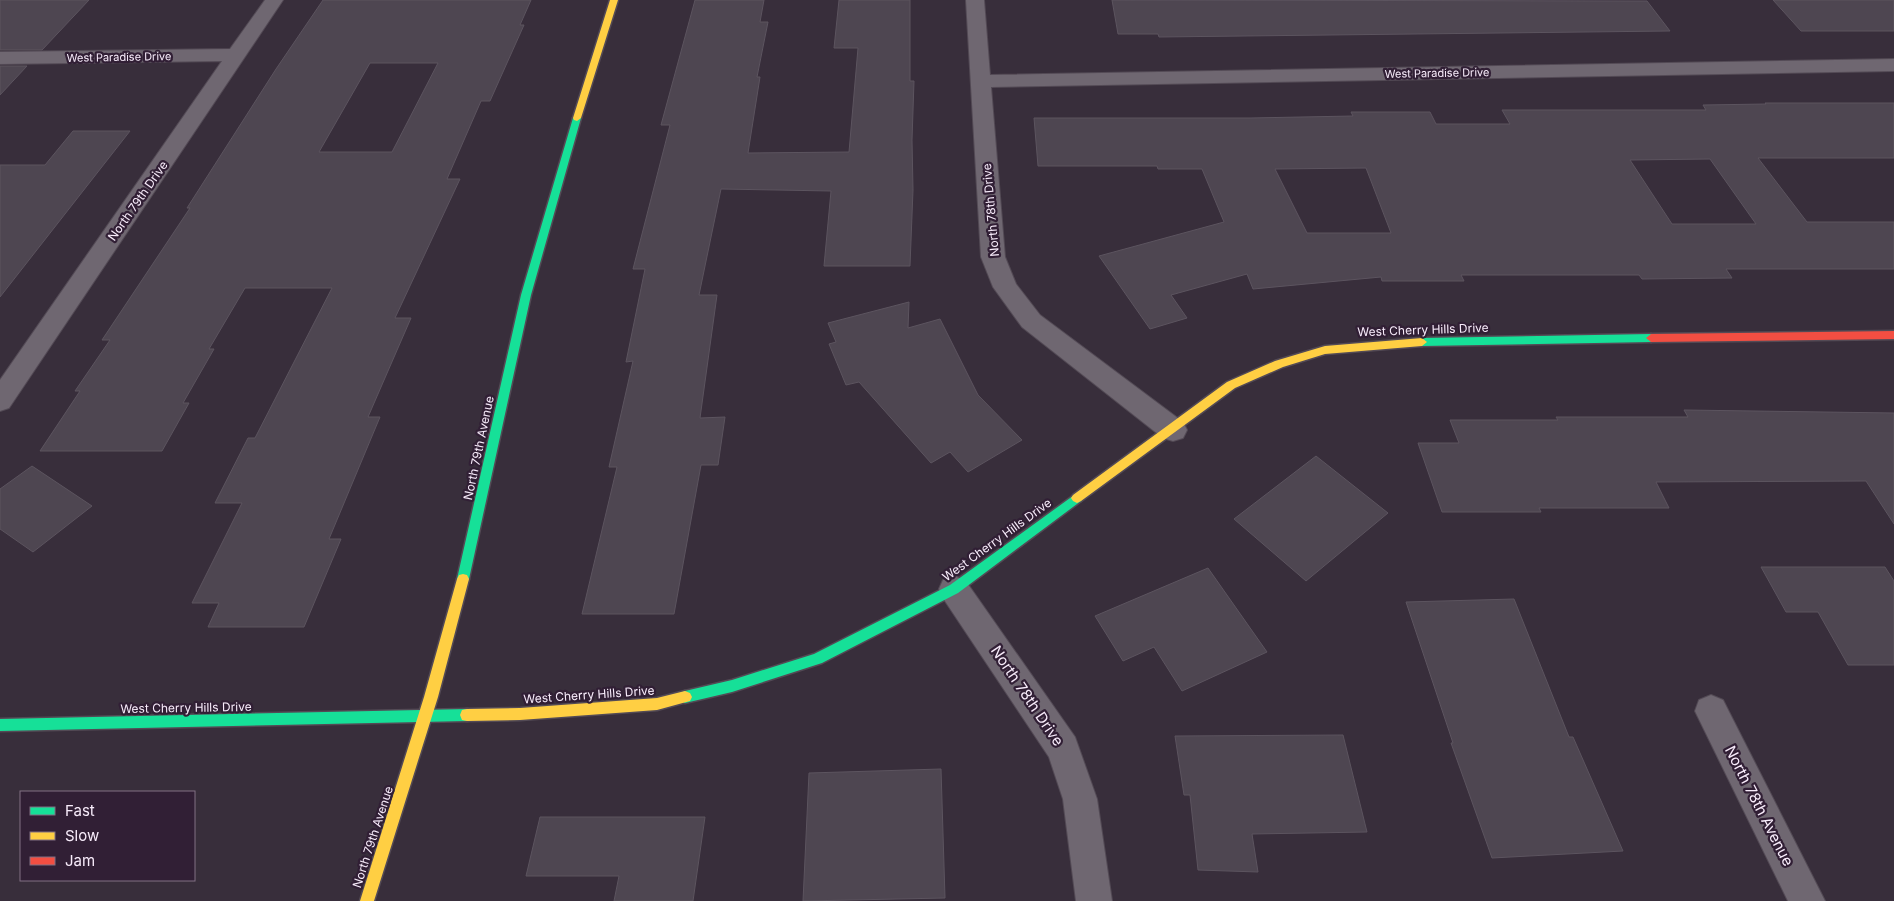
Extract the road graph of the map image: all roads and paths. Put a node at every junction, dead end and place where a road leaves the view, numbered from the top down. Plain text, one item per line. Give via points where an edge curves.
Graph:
1 (274, 0) edge
2 (614, 0) edge
3 (975, 0) edge
4 (238, 55) junction
5 (0, 58) edge
6 (1894, 65) edge
7 (980, 81) junction
8 (1894, 335) edge
9 (0, 401) edge
10 (1173, 430) junction
11 (954, 589) junction
12 (1711, 710) dead end
13 (426, 717) junction
14 (0, 726) edge
15 (366, 901) edge
16 (1094, 901) edge
17 (1807, 901) edge

1 - 4 street, North 79th Drive
2 - 13 street, North 79th Avenue via 536,254 465,573
3 - 7 street, North 78th Drive
4 - 5 street, West Paradise Drive
4 - 9 street, North 79th Drive
6 - 7 street, West Paradise Drive
7 - 10 street, North 78th Drive via 993,257 1005,286 1031,322
8 - 10 street, West Cherry Hills Drive via 1402,342 1325,350 1279,364 1231,385
10 - 11 street, West Cherry Hills Drive
11 - 13 street, West Cherry Hills Drive via 817,659 732,686 657,704
11 - 16 street, North 78th Drive via 1064,749 1080,799
12 - 17 street, North 78th Avenue
13 - 14 street, West Cherry Hills Drive
13 - 15 street, North 79th Avenue

